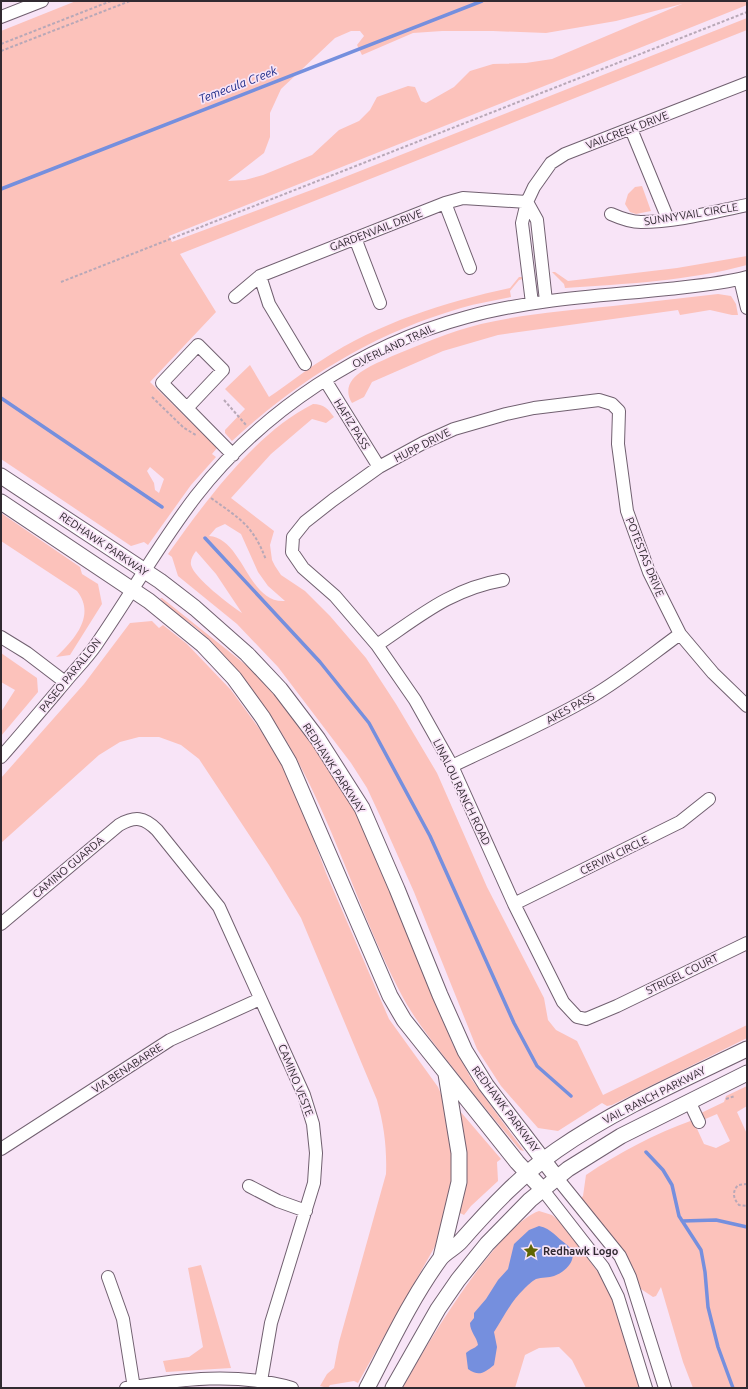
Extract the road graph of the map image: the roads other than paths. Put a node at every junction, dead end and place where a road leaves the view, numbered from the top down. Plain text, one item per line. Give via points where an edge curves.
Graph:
1 (42, 1) edge
2 (21, 5) edge
3 (1, 17) edge
4 (747, 83) edge
5 (631, 129) junction
6 (527, 202) junction
7 (445, 203) junction
8 (747, 205) edge
9 (611, 214) dead end
10 (668, 219) junction
11 (355, 238) junction
12 (540, 247) junction
13 (525, 249) junction
14 (470, 268) dead end
15 (260, 276) junction
16 (744, 278) edge
17 (235, 297) dead end
18 (546, 301) junction
19 (380, 303) dead end
20 (532, 303) junction
21 (747, 308) edge
22 (305, 364) dead end
23 (325, 380) junction
24 (590, 402) joint
25 (187, 408) junction
26 (233, 455) junction
27 (379, 467) junction
28 (1, 476) edge
29 (1, 502) edge
30 (292, 552) joint
31 (144, 571) junction
32 (504, 580) dead end
33 (132, 589) junction
34 (680, 634) junction
35 (1, 637) edge
36 (378, 645) junction
37 (65, 682) junction
38 (747, 706) edge
39 (1, 756) edge
40 (452, 766) junction
41 (708, 799) dead end
42 (138, 818) joint
43 (514, 904) junction
44 (1, 924) edge
45 (747, 943) edge
46 (260, 1000) junction
47 (617, 1006) joint
48 (747, 1049) edge
49 (747, 1073) edge
50 (446, 1074) junction
51 (689, 1101) junction
52 (699, 1122) dead end
53 (1, 1149) edge
54 (544, 1160) junction
55 (528, 1173) junction
56 (557, 1178) junction
57 (249, 1186) dead end
58 (543, 1190) junction
59 (306, 1211) junction
60 (441, 1257) junction
61 (108, 1277) dead end
62 (261, 1380) junction
63 (132, 1388) edge
64 (292, 1388) edge
65 (367, 1388) edge
66 (393, 1388) edge
67 (646, 1388) edge
68 (665, 1388) edge

1 - 2 street
2 - 3 street
4 - 5 street, VAILCREEK DRIVE
5 - 6 street, VAILCREEK DRIVE via 565,154 551,164 534,187
5 - 10 street
6 - 7 street, GARDENVAIL DRIVE via 463,198
6 - 12 street via 536,220
6 - 13 street, VAILCREEK DRIVE via 522,223
7 - 11 street, GARDENVAIL DRIVE
7 - 14 street
8 - 10 street, SUNNYVAIL CIRCLE
9 - 10 street, SUNNYVAIL CIRCLE via 624,220 640,222
11 - 15 street, GARDENVAIL DRIVE
11 - 19 street
12 - 13 street
12 - 18 street
13 - 20 street, VAILCREEK DRIVE
15 - 17 street, GARDENVAIL DRIVE
15 - 22 street via 270,304
16 - 18 street, OVERLAND TRAIL via 702,285
16 - 21 street
18 - 20 street, OVERLAND TRAIL
20 - 23 street, OVERLAND TRAIL via 468,316 435,326 383,348
23 - 26 street, OVERLAND TRAIL via 280,412
23 - 27 street, HAFIZ PASS
24 - 27 street, HUPP DRIVE via 513,413 454,429 423,442
24 - 34 street, POTESTAS DRIVE via 599,400 612,404 619,411 618,444 627,512 649,572
25 - 25 street via 162,383 198,345 224,370
25 - 26 street
26 - 31 street, OVERLAND TRAIL via 197,495
27 - 30 street, HUPP DRIVE via 305,522 293,537
28 - 31 main road, REDHAWK PARKWAY
29 - 33 main road, REDHAWK PARKWAY
30 - 36 street, LINALOU RANCH ROAD via 303,568 335,596
31 - 33 street, OVERLAND TRAIL
31 - 54 main road, REDHAWK PARKWAY via 195,608 247,654 280,690 318,739 362,808 465,1051 486,1085
32 - 36 street via 460,591
33 - 37 street, PASEO PARALLON via 95,647
33 - 50 main road, REDHAWK PARKWAY via 203,645 234,678 263,718 289,762 310,807 390,996 404,1020
34 - 38 street, POTESTAS DRIVE via 713,673
34 - 40 street, AKES PASS via 592,696 547,721
35 - 37 street
36 - 40 street, LINALOU RANCH ROAD via 415,700
37 - 39 street, PASEO PARALLON
40 - 43 street, LINALOU RANCH ROAD
41 - 43 street, CERVIN CIRCLE via 680,822
42 - 44 street, CAMINO GUARDA via 129,819 119,825
42 - 46 street, CAMINO VESTE via 157,830 219,907
43 - 47 street, LINALOU RANCH ROAD via 563,1002 570,1011 577,1017 586,1019
45 - 47 street, STRIGEL COURT
46 - 53 street, VIA BENABARRE via 170,1040
46 - 59 street, CAMINO VESTE via 304,1094 313,1124 316,1153 314,1183
48 - 54 main road, VAIL RANCH PARKWAY via 615,1113
49 - 51 main road, VAIL RANCH PARKWAY
50 - 55 main road, REDHAWK PARKWAY
50 - 60 main road via 459,1154 459,1182
51 - 52 street
51 - 56 main road, VAIL RANCH PARKWAY via 621,1136
54 - 55 main road, REDHAWK PARKWAY
54 - 56 main road, REDHAWK PARKWAY
55 - 58 main road, REDHAWK PARKWAY
55 - 60 main road, REDHAWK PARKWAY via 459,1243
56 - 58 main road
56 - 68 street via 620,1256 630,1277
57 - 59 street via 278,1201
58 - 66 main road via 487,1244 458,1280 438,1309
58 - 67 street via 603,1267 618,1297
59 - 62 street, CAMINO VESTE via 271,1323
60 - 65 main road, REDHAWK PARKWAY via 407,1312
61 - 63 street via 123,1320
62 - 63 street via 188,1380
62 - 64 street

